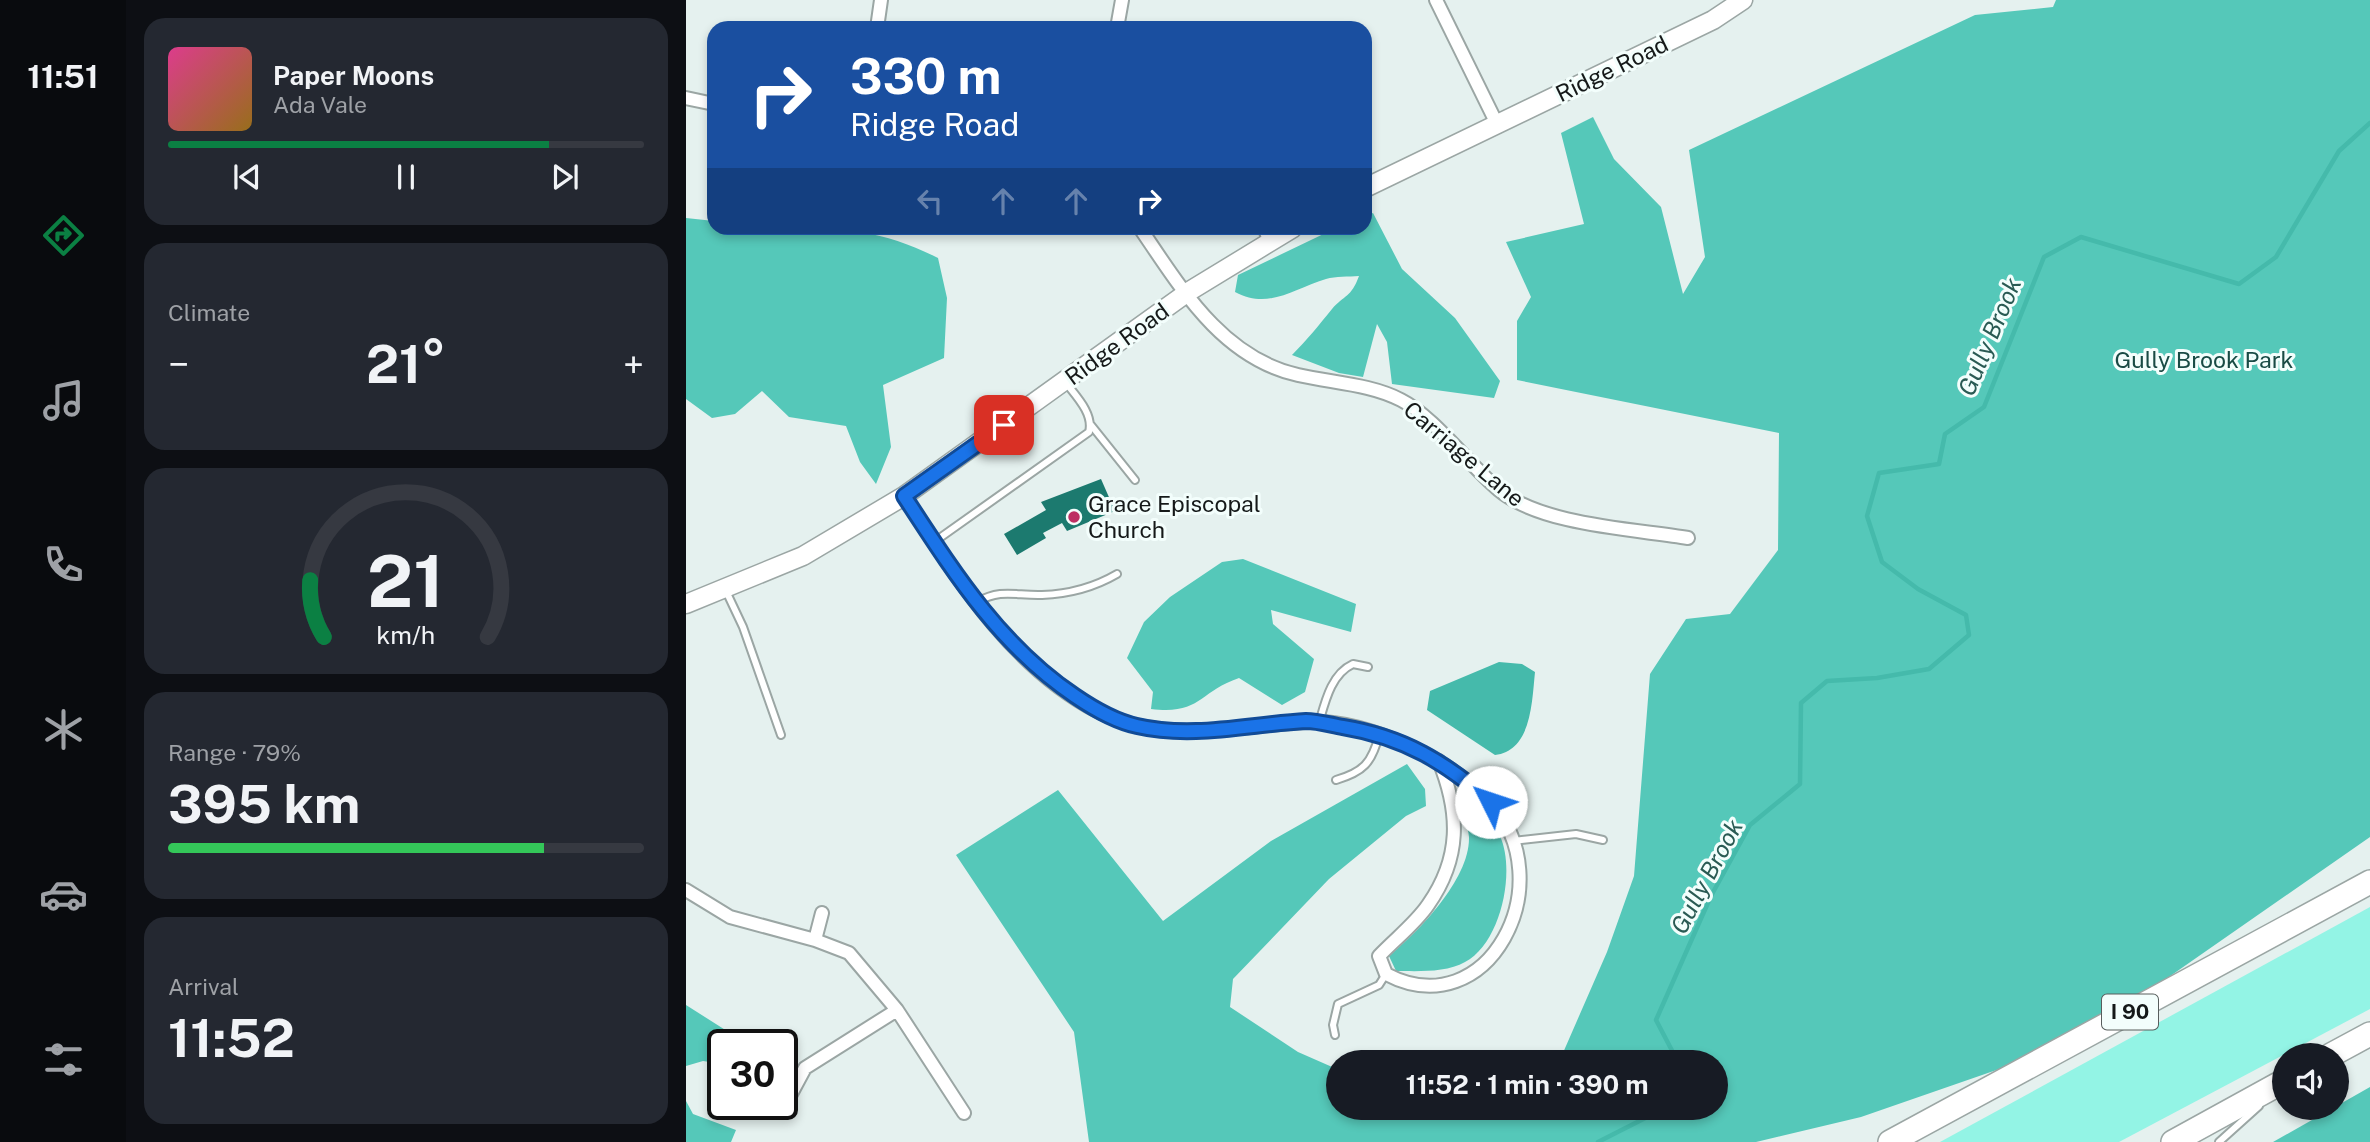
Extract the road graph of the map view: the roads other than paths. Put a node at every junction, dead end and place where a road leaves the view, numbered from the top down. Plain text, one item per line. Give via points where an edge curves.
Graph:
1 (881, 0) edge
2 (1122, 0) edge
3 (1436, 0) edge
4 (1744, 0) edge
5 (878, 21) edge
6 (1118, 21) edge
7 (686, 99) edge
8 (707, 103) edge
9 (1498, 126) junction
10 (1372, 185) edge
11 (1145, 235) edge
12 (1264, 235) edge
13 (1188, 292) junction
14 (1065, 382) junction
15 (1091, 425) junction
16 (1135, 480) dead end
17 (904, 496) junction
18 (1688, 538) dead end
19 (934, 542) junction
20 (1116, 574) dead end
21 (725, 589) junction
22 (975, 603) junction
23 (686, 604) edge
24 (1368, 667) dead end
25 (1320, 723) junction
26 (781, 735) dead end
27 (1379, 735) junction
28 (1438, 761) junction
29 (1336, 780) dead end
30 (1603, 840) dead end
31 (1513, 841) junction
32 (2370, 882) edge
33 (686, 890) edge
34 (822, 913) dead end
35 (815, 940) junction
36 (1386, 974) junction
37 (897, 1010) junction
38 (2370, 1034) edge
39 (1335, 1035) dead end
40 (2349, 1046) edge
41 (798, 1081) edge
42 (2272, 1089) edge
43 (2272, 1094) edge
44 (964, 1112) dead end
45 (1889, 1142) edge
46 (2173, 1142) edge
47 (2219, 1142) edge

1 - 5 street
2 - 6 street
3 - 9 street
4 - 9 main road, Ridge Road via 1713,20
7 - 8 street
9 - 10 main road, Ridge Road
11 - 13 street, Carriage Lane
12 - 13 main road, Ridge Road
13 - 14 main road, Ridge Road
13 - 18 street, Carriage Lane via 1218,333 1258,363 1360,386 1405,402 1501,491 1529,509
14 - 15 lane
14 - 17 main road, Ridge Road
15 - 16 lane
15 - 19 lane via 1089,432
17 - 19 street
17 - 21 main road, Ridge Road via 803,556
19 - 22 street
20 - 22 lane via 1084,590 1043,595 1005,592
21 - 23 main road, Ridge Road
21 - 26 lane
22 - 25 street via 1052,681 1097,711 1136,726 1188,732
24 - 25 lane via 1353,664 1342,672 1333,683
25 - 27 street
27 - 28 street via 1409,744
27 - 29 lane via 1367,766
28 - 31 street via 1491,802
28 - 36 street via 1451,792 1455,838 1448,870 1428,906 1379,956
30 - 31 lane via 1576,834
31 - 36 street via 1520,862 1520,904 1505,939 1488,963 1452,981 1421,986 1404,984
32 - 45 highway, I 90
33 - 35 street via 730,917
34 - 35 street
35 - 37 street via 849,953
36 - 39 lane via 1379,985 1338,1004
37 - 41 street via 805,1068
37 - 44 street
38 - 40 highway
42 - 46 highway
43 - 47 lane

